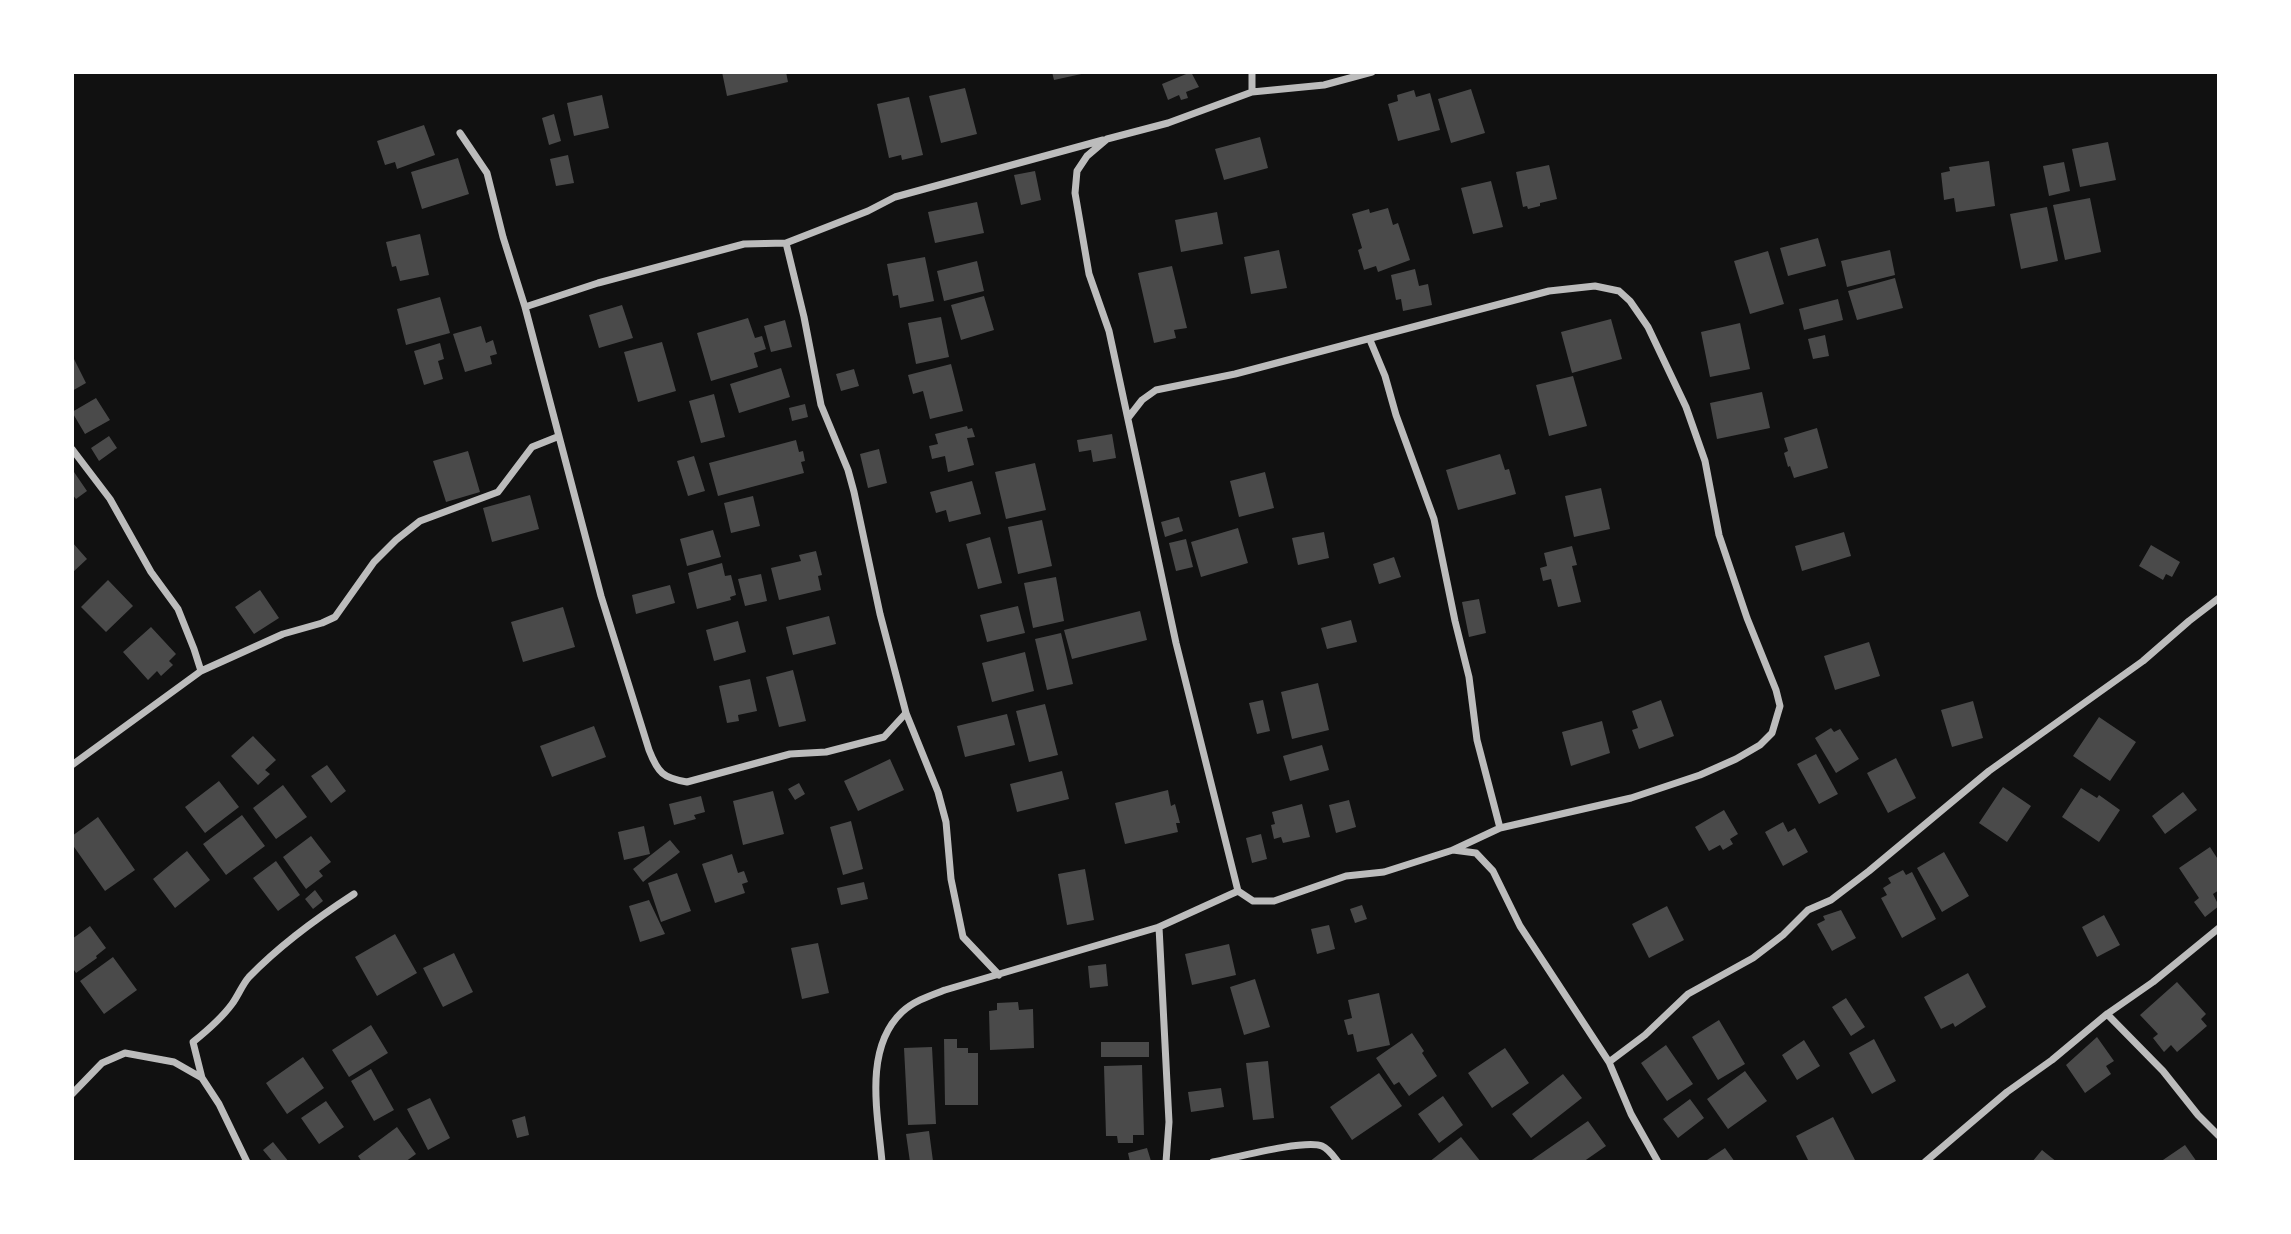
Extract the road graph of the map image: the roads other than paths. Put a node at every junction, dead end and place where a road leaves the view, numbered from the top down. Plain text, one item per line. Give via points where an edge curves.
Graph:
1 (1252, 72) edge
2 (1372, 72) edge
3 (1252, 92) junction
4 (460, 133) dead end
5 (1107, 139) junction
6 (786, 243) junction
7 (525, 307) junction
8 (1370, 340) junction
9 (1128, 418) junction
10 (558, 436) junction
11 (72, 449) edge
12 (2219, 598) edge
13 (201, 671) junction
14 (906, 713) junction
15 (72, 765) edge
16 (1500, 828) junction
17 (1453, 850) junction
18 (1238, 891) junction
19 (354, 894) dead end
20 (1159, 927) junction
21 (2219, 928) edge
22 (999, 975) junction
23 (2107, 1014) junction
24 (1609, 1062) junction
25 (202, 1078) junction
26 (72, 1094) edge
27 (2219, 1136) edge
28 (247, 1162) edge
29 (882, 1162) edge
30 (1166, 1162) edge
31 (1213, 1162) edge
32 (1338, 1162) edge
33 (1658, 1162) edge
34 (1925, 1162) edge

1 - 3 street
2 - 3 street via 1324,85
3 - 5 street via 1168,123
4 - 7 street via 487,173
5 - 6 street via 895,197
5 - 9 street via 1077,171 1075,192 1088,274 1109,331
6 - 7 street via 744,244
6 - 14 street via 821,405 848,470
7 - 10 street
8 - 9 street via 1156,390
8 - 16 street via 1434,519 1469,677 1477,740
8 - 16 street via 1549,291 1595,286 1619,291 1648,327 1686,407 1710,478 1719,536 1776,690 1780,706 1772,733 1736,759 1631,798
9 - 18 street via 1176,643
10 - 13 street via 533,447 498,492 420,521 396,540 374,562 335,617 283,634
10 - 14 street via 630,692 660,772 687,782 790,754 826,752 884,737
11 - 13 street via 110,499 151,572 178,609
12 - 24 street via 2143,661 1989,771 1831,900 1808,909 1753,958 1688,994
13 - 15 street
14 - 22 street via 946,822 963,937
16 - 17 street
17 - 18 street via 1384,872 1346,876 1274,901 1253,901
17 - 24 street via 1476,853 1493,871 1520,926
18 - 20 street
19 - 25 street via 315,919 261,966 216,1024 193,1042
20 - 22 street
20 - 30 street via 1169,1122
21 - 23 street
22 - 29 street via 918,1000 884,1035 876,1086
23 - 27 street
23 - 34 street
24 - 33 street
25 - 26 street via 174,1062 125,1053 102,1063
25 - 28 street
31 - 32 street via 1302,1145 1322,1146

